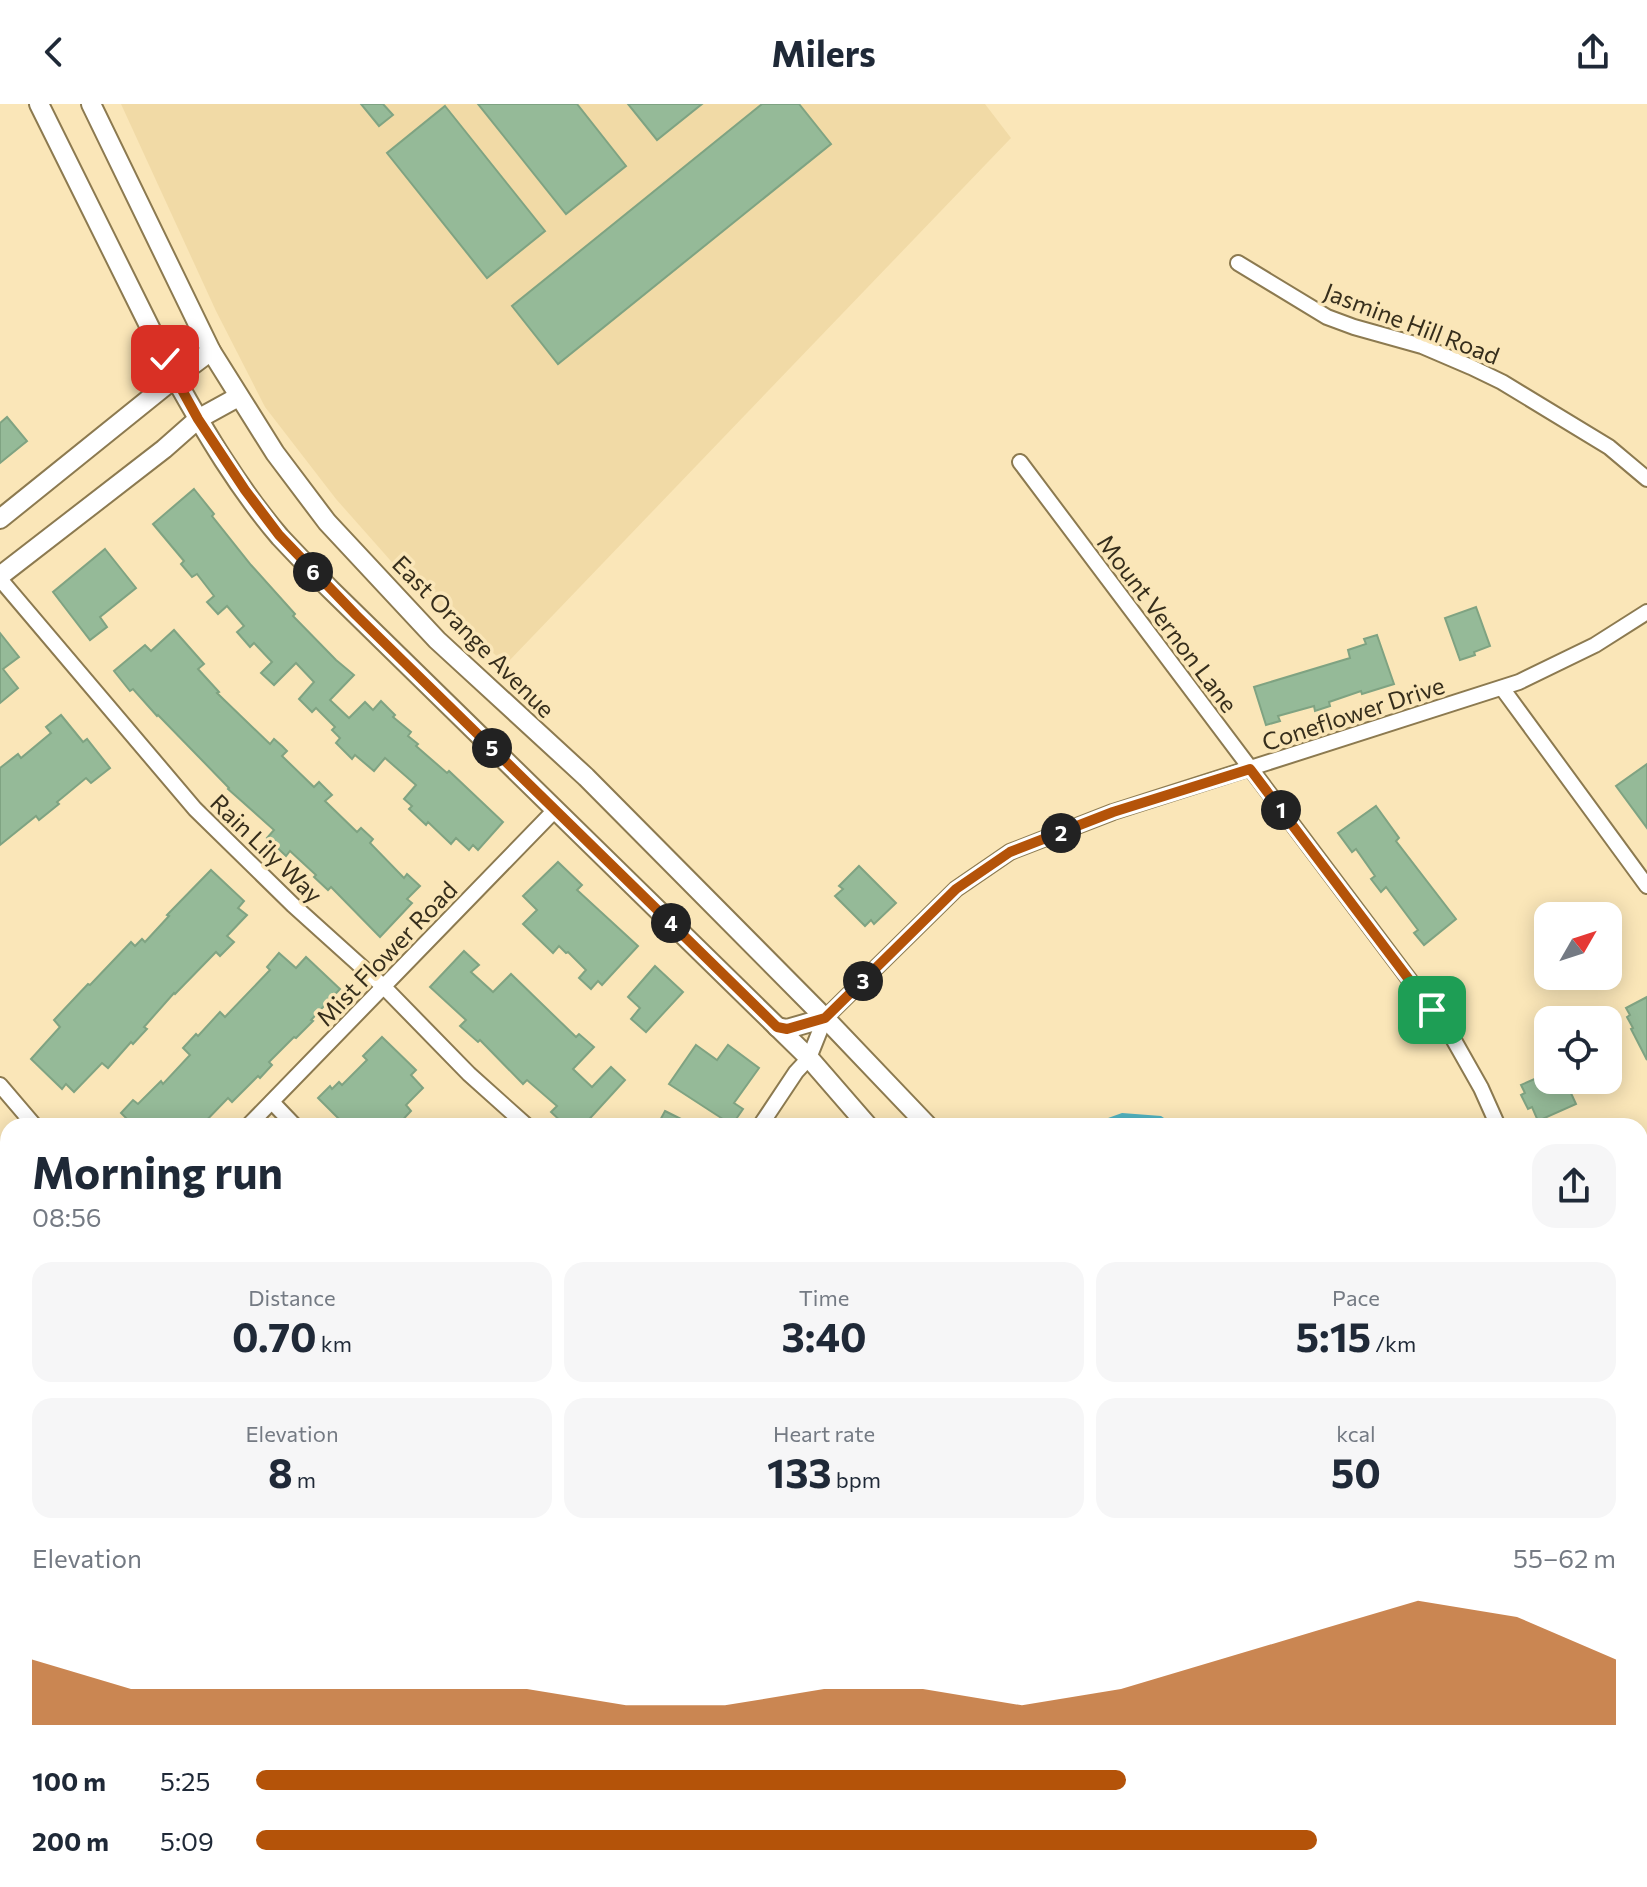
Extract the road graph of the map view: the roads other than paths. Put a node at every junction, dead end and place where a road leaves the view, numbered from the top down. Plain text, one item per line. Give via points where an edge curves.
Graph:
1 (39, 104) edge
2 (91, 104) edge
3 (1238, 263) dead end
4 (211, 351) junction
5 (175, 378) junction
6 (238, 397) junction
7 (198, 419) junction
8 (1020, 462) dead end
9 (1647, 479) edge
10 (0, 519) edge
11 (0, 577) edge
12 (1647, 612) edge
13 (1502, 688) junction
14 (1250, 769) junction
15 (555, 810) junction
16 (1647, 886) edge
17 (384, 987) junction
18 (825, 1018) junction
19 (777, 1027) junction
20 (809, 1058) junction
21 (0, 1085) edge
22 (272, 1102) junction
23 (28, 1118) edge
24 (256, 1118) edge
25 (287, 1118) edge
26 (518, 1118) edge
27 (765, 1118) edge
28 (861, 1118) edge
29 (920, 1118) edge
30 (1494, 1118) edge

1 - 5 street
2 - 4 street, East Orange Avenue
3 - 9 street, Jasmine Hill Road via 1327,317 1422,346 1502,382 1609,447
4 - 5 street
4 - 6 street, East Orange Avenue
5 - 7 street
5 - 10 street
6 - 7 street
6 - 18 street, East Orange Avenue via 327,522 437,640 586,777
7 - 11 street
7 - 15 street via 279,535
8 - 14 street, Mount Vernon Lane
11 - 17 street, Rain Lily Way via 195,809
12 - 13 street, Coneflower Drive via 1595,645
13 - 14 street, Coneflower Drive
13 - 16 street
14 - 18 street, Coneflower Drive via 1113,812 1010,852 956,889
14 - 30 street, Mount Vernon Lane via 1451,1035
15 - 17 street, Mist Flower Road
15 - 19 street
17 - 22 street, Mist Flower Road
17 - 26 street, Rain Lily Way
18 - 19 street
18 - 20 street, Coneflower Drive
18 - 29 street, East Orange Avenue
19 - 20 street
20 - 27 street, Coneflower Drive
20 - 28 street
21 - 23 street
22 - 24 street, Mist Flower Road
22 - 25 street

